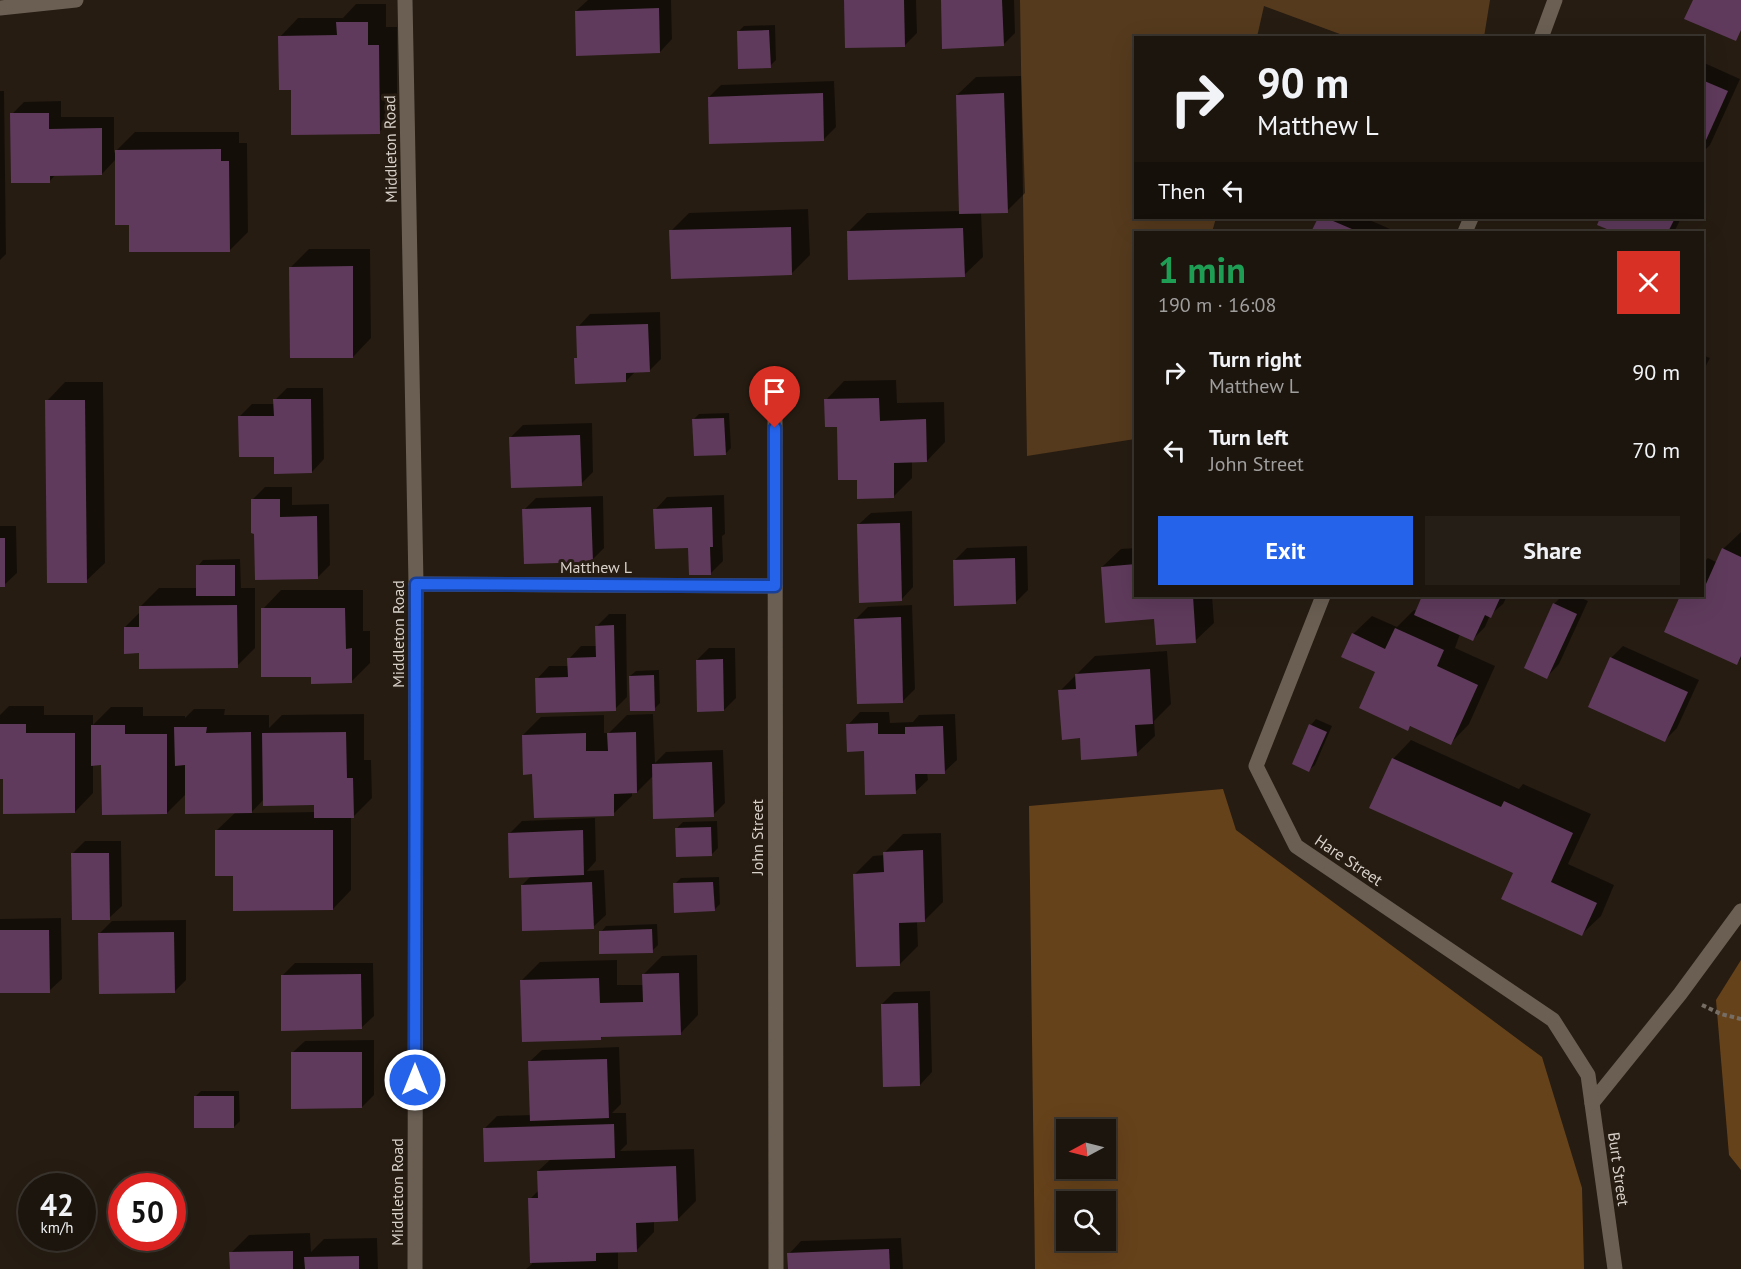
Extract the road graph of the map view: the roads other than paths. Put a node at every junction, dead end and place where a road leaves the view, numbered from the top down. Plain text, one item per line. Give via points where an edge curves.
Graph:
1 (76, 0) edge
2 (405, 0) edge
3 (1556, 0) edge
4 (0, 8) edge
5 (1542, 36) edge
6 (775, 406) dead end
7 (416, 584) junction
8 (775, 586) junction
9 (1323, 597) edge
10 (1741, 911) edge
11 (1588, 1074) joint
12 (1592, 1103) junction
13 (415, 1269) edge
14 (776, 1269) edge
15 (1615, 1269) edge

1 - 4 street
2 - 7 street, Middleton Road
3 - 5 street
6 - 8 street, John Street
7 - 8 street, Matthew L
7 - 13 street, Middleton Road
8 - 14 street, John Street
9 - 11 street, Hare Street via 1256,766 1296,846 1552,1020
10 - 12 street
11 - 12 street, Burt Street
12 - 15 street, Burt Street

